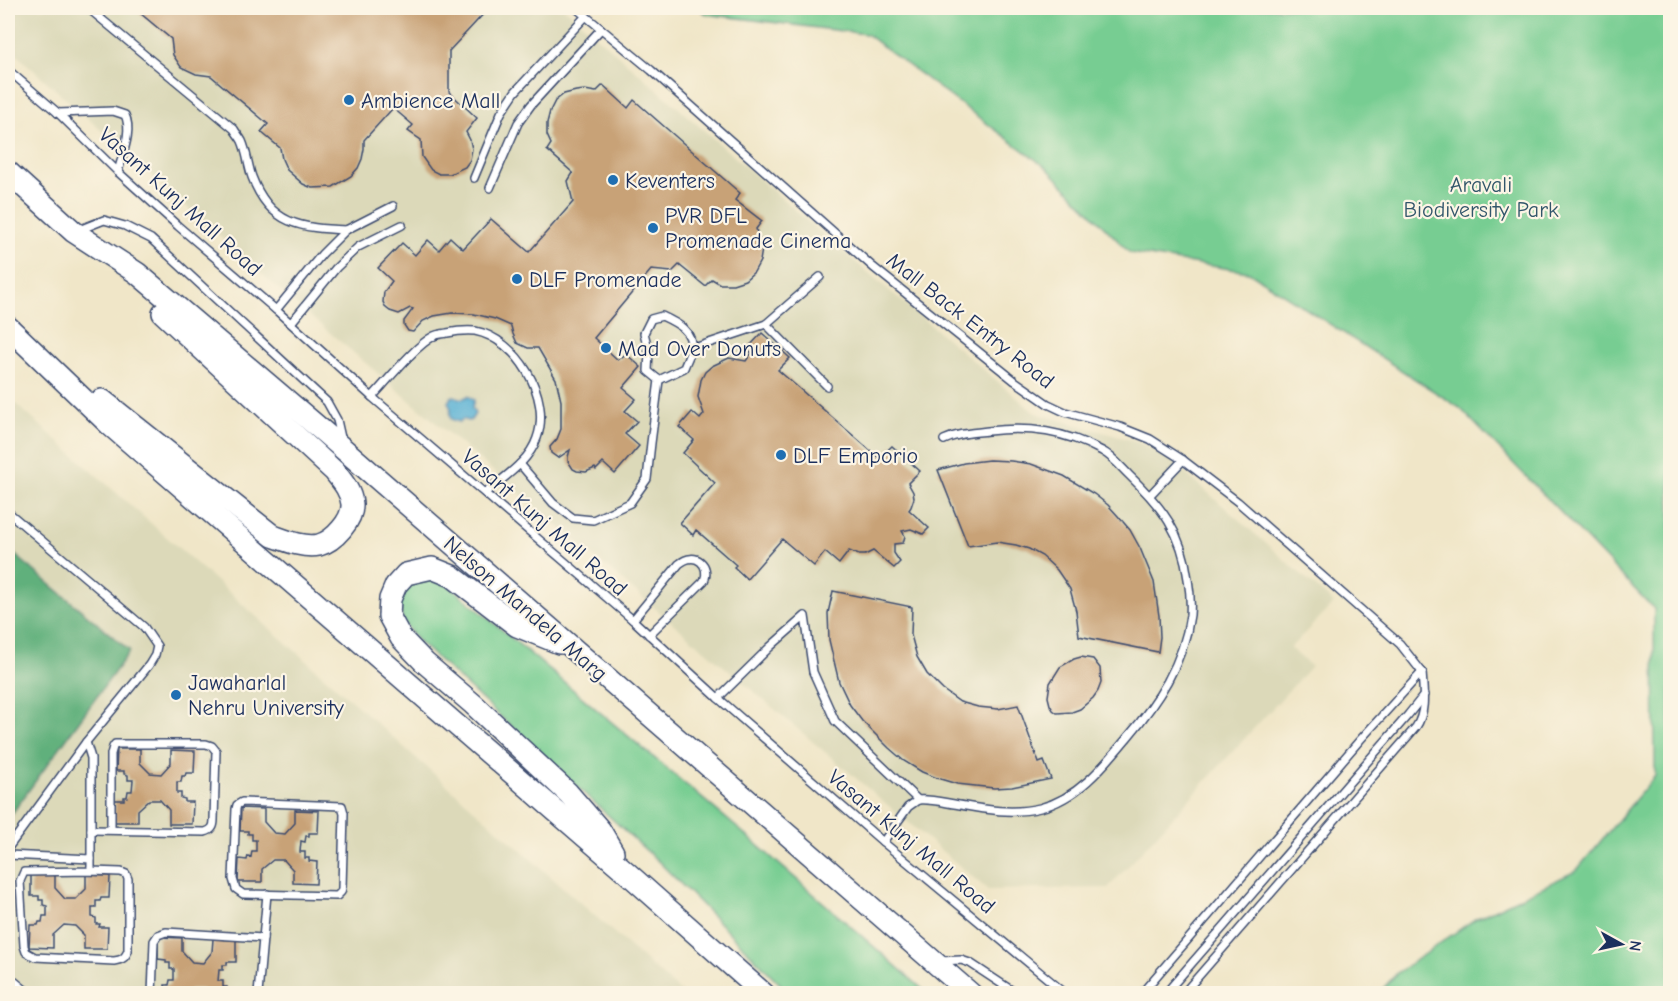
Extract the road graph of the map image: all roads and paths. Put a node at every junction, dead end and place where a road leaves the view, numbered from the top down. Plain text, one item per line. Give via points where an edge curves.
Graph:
1 (88, 8) edge
2 (576, 8) edge
3 (586, 16) junction
4 (601, 28) junction
5 (8, 70) edge
6 (58, 113) junction
7 (8, 172) edge
8 (118, 172) junction
9 (474, 178) dead end
10 (490, 188) dead end
11 (393, 206) dead end
12 (402, 225) dead end
13 (346, 230) junction
14 (74, 232) junction
15 (820, 277) dead end
16 (276, 310) junction
17 (291, 323) junction
18 (766, 324) junction
19 (11, 330) edge
20 (692, 349) junction
21 (659, 380) junction
22 (827, 386) dead end
23 (372, 397) junction
24 (944, 440) dead end
25 (343, 449) junction
26 (1183, 460) junction
27 (520, 464) junction
28 (485, 494) junction
29 (1150, 495) junction
30 (8, 512) edge
31 (633, 620) junction
32 (649, 635) junction
33 (574, 649) junction
34 (1422, 672) junction
35 (1424, 695) junction
36 (718, 698) junction
37 (86, 742) junction
38 (918, 800) junction
39 (91, 830) junction
40 (111, 830) junction
41 (883, 842) junction
42 (8, 848) edge
43 (8, 855) edge
44 (91, 859) junction
45 (91, 871) junction
46 (625, 871) junction
47 (267, 894) junction
48 (263, 938) junction
49 (934, 962) junction
50 (8, 976) edge
51 (30, 993) edge
52 (152, 993) edge
53 (258, 993) edge
54 (764, 993) edge
55 (971, 993) edge
56 (1017, 993) edge
57 (1066, 993) edge
58 (1141, 993) edge
59 (1165, 993) edge
60 (1183, 993) edge

1 - 13 lane via 234,129 242,141 251,176 264,202 276,213 310,228
2 - 3 lane, Mall Back Entry Road
3 - 4 lane, Mall Back Entry Road
3 - 9 lane via 515,92 501,113
4 - 10 lane via 518,123
4 - 26 lane, Mall Back Entry Road via 873,267 1015,381 1065,412 1150,439
5 - 6 lane, Vasant Kunj Mall Road
6 - 8 lane, Vasant Kunj Mall Road
6 - 8 lane via 113,111 125,115 128,129
7 - 14 main road, Nelson Mandela Marg
8 - 16 lane, Vasant Kunj Mall Road
11 - 13 lane
12 - 17 lane via 357,247
13 - 16 lane
14 - 19 main road, Nelson Mandela Marg via 334,471 347,487 352,504 349,519 334,537 319,545 303,545 273,536
14 - 25 main road, Nelson Mandela Marg via 137,273
14 - 25 lane via 104,220 151,239 327,402 337,420
15 - 18 lane
16 - 17 lane, Vasant Kunj Mall Road
17 - 23 lane, Vasant Kunj Mall Road
18 - 20 lane
18 - 22 lane
19 - 46 main road, Nelson Mandela Marg via 118,432
20 - 21 lane via 684,368
20 - 21 lane via 688,333 678,324 662,316 651,319 644,333 648,370
21 - 27 lane via 647,479 630,503 593,520 573,518 553,503
23 - 27 lane via 422,344 435,336 462,330 496,340 514,354 532,378 539,398 542,418 538,436 532,451
23 - 28 lane, Vasant Kunj Mall Road
24 - 29 lane via 1001,430 1057,433 1105,453
25 - 33 main road, Nelson Mandela Marg
26 - 29 lane
26 - 34 lane, Mall Back Entry Road via 1238,502 1400,644
27 - 28 lane
28 - 31 lane, Vasant Kunj Mall Road
29 - 38 lane via 1180,542 1190,615 1174,671 1131,734 1085,783 1040,808 994,810
30 - 37 lane via 144,627 157,646 149,665
31 - 32 lane, Vasant Kunj Mall Road
31 - 32 lane via 685,559 697,560 705,570 704,581
32 - 36 lane, Vasant Kunj Mall Road
33 - 46 main road via 518,626 452,576 432,568 406,574 390,599 389,616 401,638 568,793 600,830
33 - 49 main road, Nelson Mandela Marg
34 - 35 lane
34 - 58 lane
35 - 59 lane
35 - 60 lane via 1416,727
36 - 38 lane via 805,616 813,672 835,721
36 - 41 lane, Vasant Kunj Mall Road
37 - 39 lane via 91,759
37 - 42 lane
38 - 41 lane via 908,807
39 - 40 lane
39 - 44 lane
40 - 40 lane via 210,830 214,826 216,751 206,744 115,744 111,754
41 - 57 lane, Vasant Kunj Mall Road
43 - 44 lane
44 - 45 lane
45 - 45 lane via 24,872 20,880 26,952 35,957 114,962 125,956 126,874
46 - 54 main road, Nelson Mandela Marg
47 - 47 lane via 339,895 342,806 239,803 234,884 243,894
47 - 48 lane
48 - 52 lane via 158,934 154,941
48 - 53 lane
49 - 55 main road, Nelson Mandela Marg
49 - 56 lane via 970,963
50 - 51 lane

